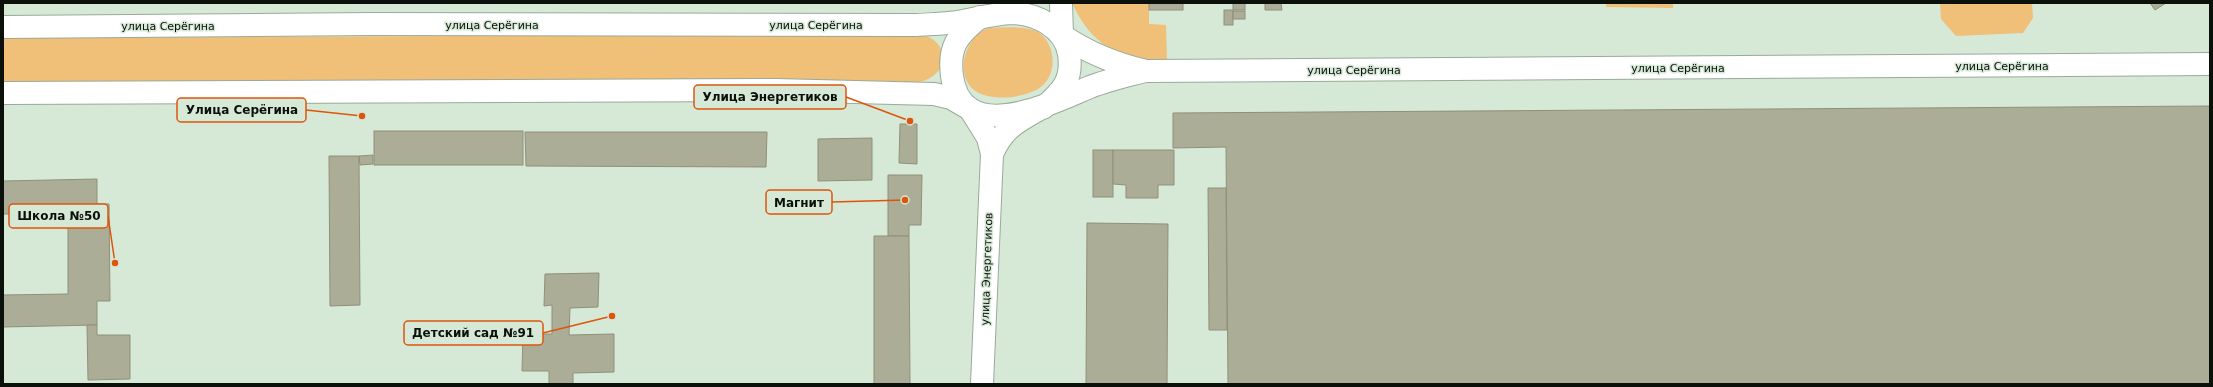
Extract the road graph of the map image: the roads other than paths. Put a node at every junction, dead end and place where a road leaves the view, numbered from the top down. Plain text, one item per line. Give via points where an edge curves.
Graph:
1 (1061, 3) edge
2 (986, 10) edge
3 (3, 27) edge
4 (1062, 35) junction
5 (2210, 64) edge
6 (1146, 71) junction
7 (3, 93) edge
8 (1043, 108) junction
9 (970, 109) junction
10 (992, 154) junction
11 (982, 384) edge

1 - 4 main road
2 - 3 main road, улица Серёгина via 962,22 894,25 364,24
2 - 4 main road via 1032,16 1048,23
2 - 9 main road via 964,30 954,44 950,64 953,82
4 - 6 main road via 1082,49 1131,68
4 - 8 main road via 1069,53 1070,76 1060,93
5 - 6 main road, улица Серёгина
6 - 8 main road via 1091,87
7 - 9 main road via 784,90 934,94 951,98
8 - 9 main road via 1003,116
8 - 10 main road via 1007,129 999,138
9 - 10 main road via 988,138
10 - 11 main road, улица Энергетиков

